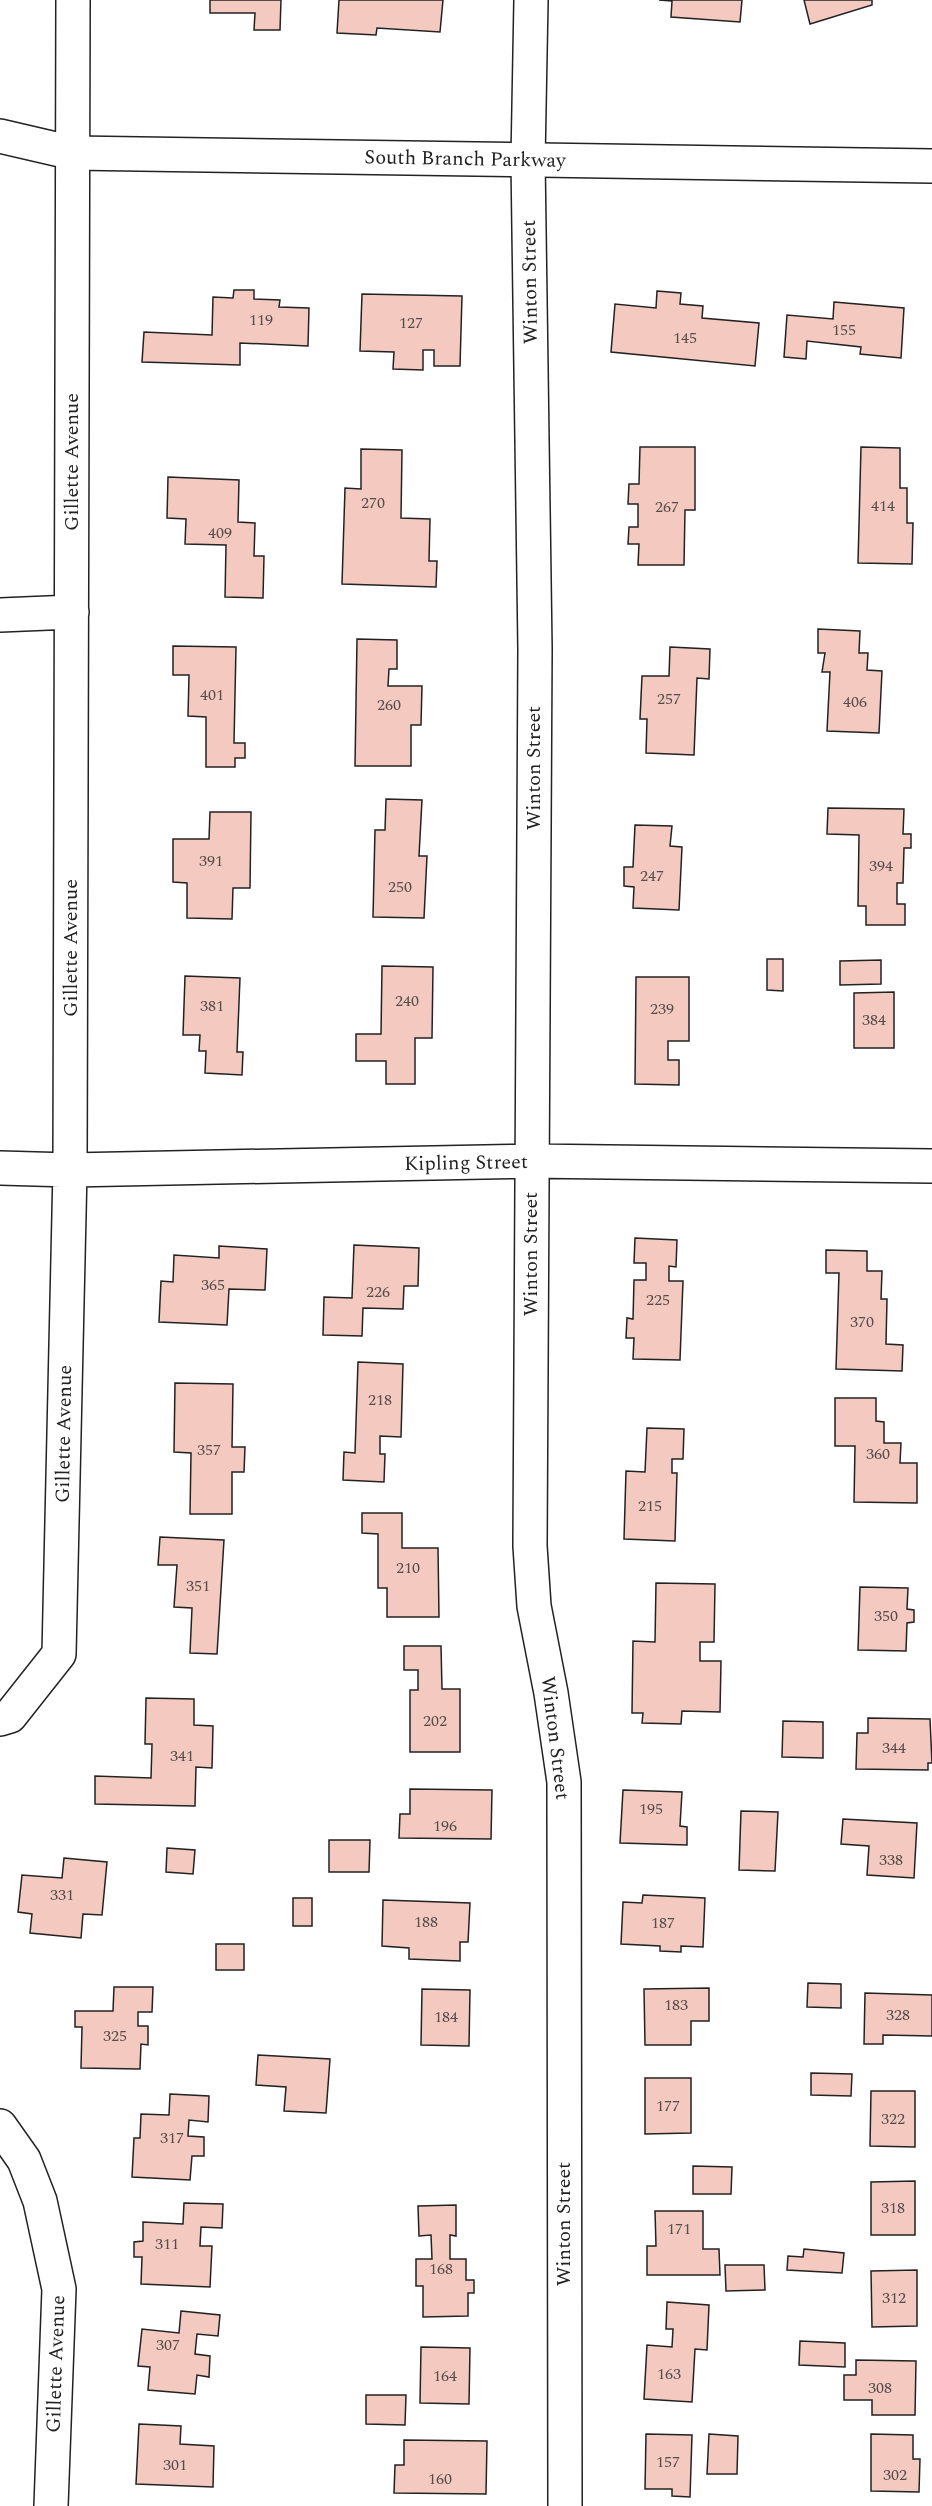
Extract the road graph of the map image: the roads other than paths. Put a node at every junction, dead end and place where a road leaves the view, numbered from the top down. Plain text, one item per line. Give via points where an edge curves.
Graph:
1 (73, 0) edge
2 (531, 0) edge
3 (0, 136) edge
4 (73, 153) junction
5 (528, 160) junction
6 (932, 166) edge
7 (72, 612) junction
8 (0, 615) edge
9 (530, 1161) junction
10 (932, 1166) edge
11 (0, 1168) edge
12 (70, 1170) junction
13 (0, 1719) edge
14 (0, 2126) edge
15 (51, 2506) edge
16 (565, 2506) edge

1 - 4 street, Gillette Avenue
2 - 5 street, Winton Street
3 - 4 street, South Branch Parkway
4 - 5 street, South Branch Parkway
4 - 7 street, Gillette Avenue
5 - 6 street, South Branch Parkway
5 - 9 street, Winton Street via 535,649
7 - 8 street
7 - 12 street, Gillette Avenue
9 - 10 street, Kipling Street
9 - 12 street, Kipling Street
9 - 16 street, Winton Street via 531,1576 564,1782
11 - 12 street, Kipling Street
12 - 13 street, Gillette Avenue via 59,1654 10,1716
14 - 15 street, Gillette Avenue via 24,2160 40,2201 59,2289

